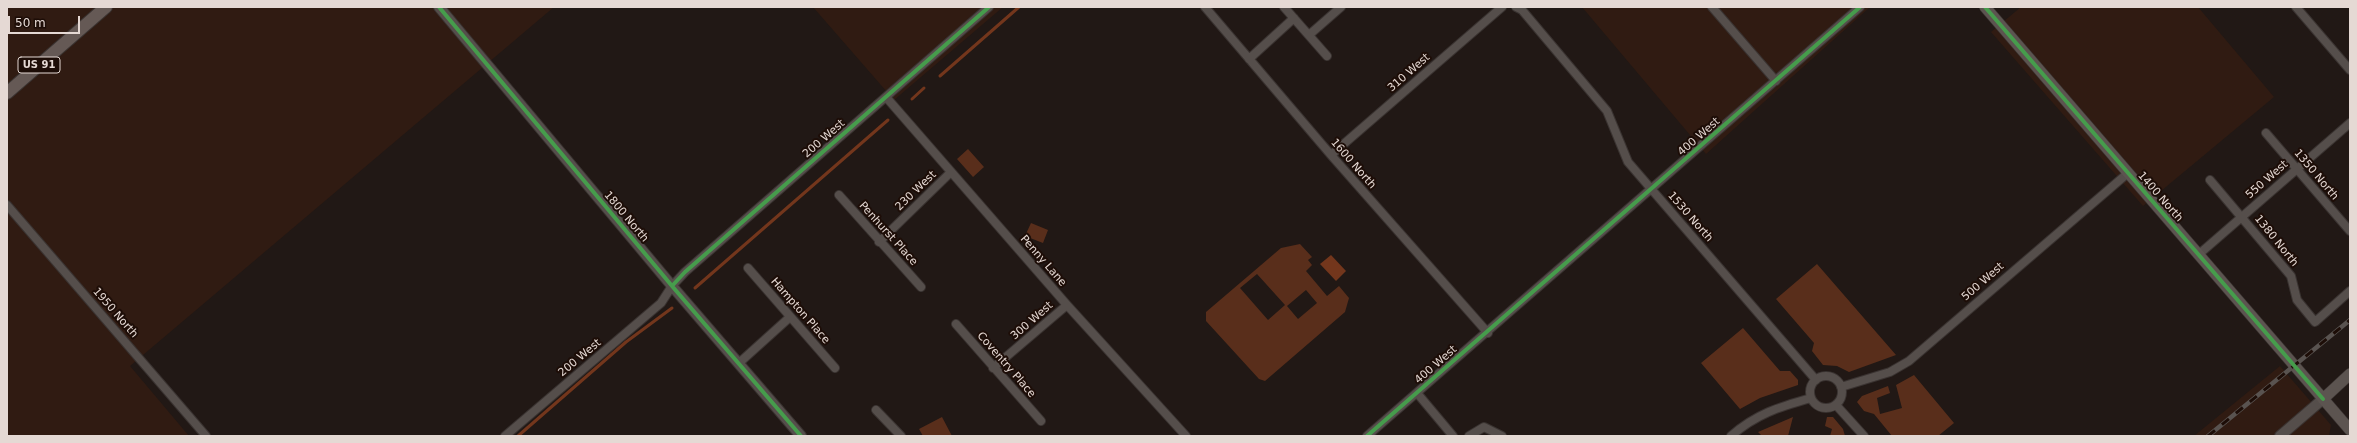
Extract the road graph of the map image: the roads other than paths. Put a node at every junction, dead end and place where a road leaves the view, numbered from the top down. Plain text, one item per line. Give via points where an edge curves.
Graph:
1 (106, 7) edge
2 (440, 7) edge
3 (989, 7) edge
4 (1205, 7) edge
5 (1284, 7) edge
6 (1341, 7) edge
7 (1502, 7) edge
8 (1516, 7) edge
9 (1712, 7) edge
10 (1860, 7) edge
11 (1985, 7) edge
12 (2296, 7) edge
13 (1294, 18) junction
14 (1309, 35) junction
15 (1327, 56) dead end
16 (1249, 59) junction
17 (2350, 70) edge
18 (1776, 81) junction
19 (7, 93) edge
20 (886, 97) junction
21 (2350, 123) edge
22 (2266, 133) dead end
23 (1331, 155) junction
24 (2297, 169) junction
25 (951, 172) junction
26 (2128, 173) junction
27 (2210, 180) dead end
28 (1652, 190) junction
29 (839, 195) dead end
30 (7, 205) edge
31 (2242, 217) junction
32 (2350, 231) edge
33 (879, 242) junction
34 (2198, 255) junction
35 (748, 268) dead end
36 (672, 286) junction
37 (921, 287) dead end
38 (2350, 291) edge
39 (1067, 305) junction
40 (790, 317) junction
41 (956, 324) dead end
42 (1488, 333) junction
43 (739, 363) junction
44 (835, 368) dead end
45 (993, 368) junction
46 (2350, 374) edge
47 (1816, 380) junction
48 (1841, 387) junction
49 (1417, 393) junction
50 (1811, 398) junction
51 (2323, 399) junction
52 (1836, 405) junction
53 (876, 410) dead end
54 (1041, 421) dead end
55 (2350, 430) edge
56 (206, 436) edge
57 (505, 436) edge
58 (801, 436) edge
59 (900, 436) edge
60 (1185, 436) edge
61 (1367, 436) edge
62 (1453, 436) edge
63 (1469, 436) edge
64 (1502, 436) edge
65 (1731, 436) edge
66 (1864, 436) edge
67 (2280, 436) edge

1 - 19 main road, US 91
2 - 36 street, 1800 North
3 - 20 street, 200 West
4 - 16 street, 1600 North
5 - 13 street
6 - 14 street
7 - 23 street, 310 West
8 - 28 street, 1530 North via 1522,10 1607,111 1628,162
9 - 18 street
10 - 18 street, 400 West
11 - 26 main road, 1400 North
12 - 17 street
13 - 14 street
13 - 16 street
14 - 15 street
16 - 23 street, 1600 North
18 - 28 street, 400 West
20 - 25 street, Penny Lane
20 - 36 street, 200 West
21 - 24 street, 550 West
22 - 24 street, 1350 North
23 - 42 street, 1600 North
24 - 31 street, 550 West
24 - 32 street, 1350 North
25 - 33 street, 230 West
25 - 39 street, Penny Lane
26 - 34 main road, 1400 North
26 - 48 street, 500 West via 1909,361 1890,372
27 - 31 street, 1380 North
28 - 42 street, 400 West
28 - 47 street, 1530 North
29 - 33 street, Penhurst Place
30 - 56 street, 1950 North
31 - 34 street, 550 West
31 - 38 street, 1380 North via 2291,276 2297,300 2315,322
33 - 37 street, Penhurst Place
34 - 51 main road, 1400 North
35 - 40 street, Hampton Place
36 - 43 street, 1800 North
36 - 57 street, 200 West via 661,303
39 - 45 street, 300 West
39 - 60 street, Penny Lane
40 - 43 street
40 - 44 street, Hampton Place
41 - 45 street, Coventry Place
42 - 49 street, 400 West
43 - 58 street, 1800 North
45 - 54 street, Coventry Place
46 - 51 main road
47 - 48 street via 1831,377
47 - 50 street via 1811,388
48 - 52 street via 1842,397
49 - 61 street, 400 West
49 - 62 street
50 - 52 street via 1822,408
50 - 65 street via 1772,409 1747,422
51 - 55 main road, 1400 North
51 - 67 street
52 - 66 street
53 - 59 street
63 - 64 street via 1484,427

